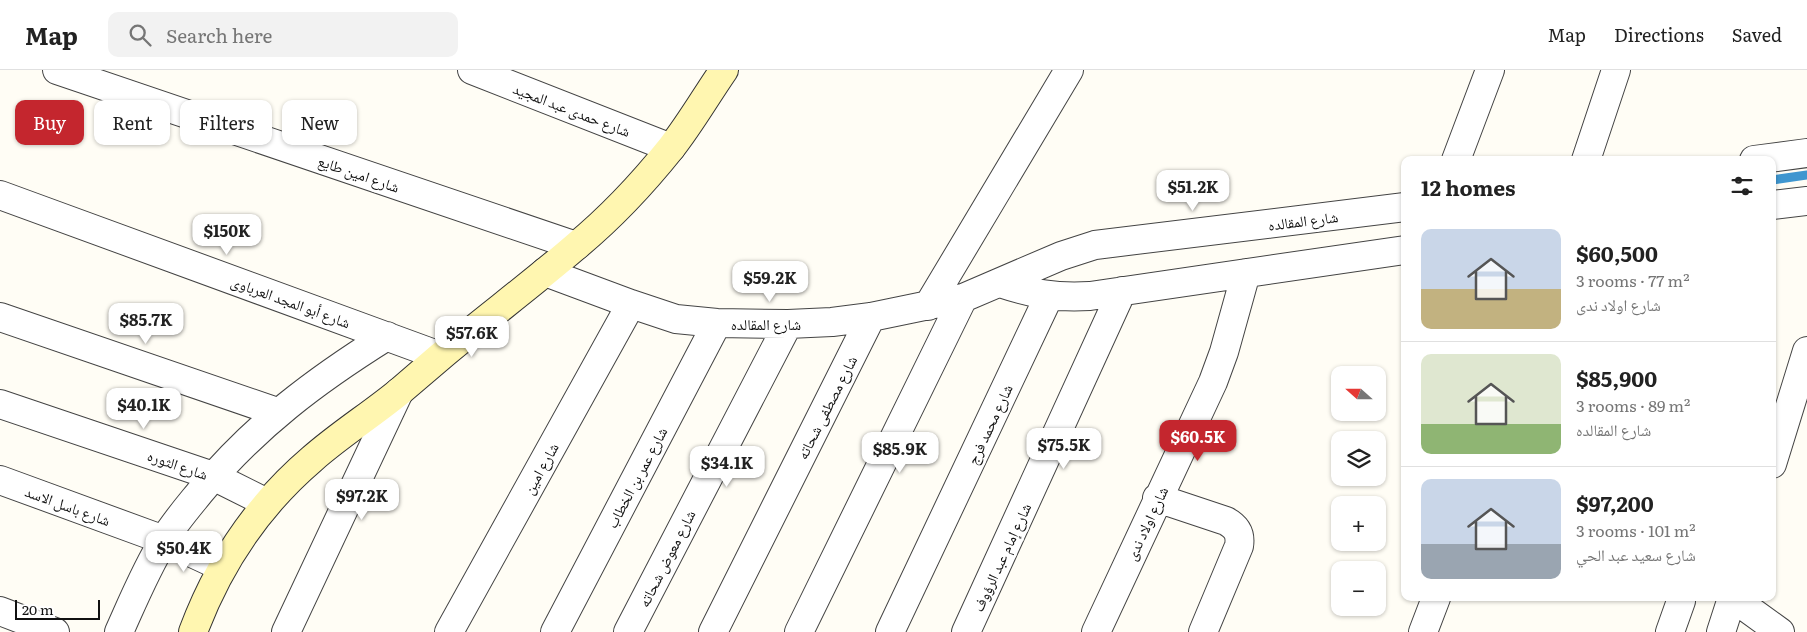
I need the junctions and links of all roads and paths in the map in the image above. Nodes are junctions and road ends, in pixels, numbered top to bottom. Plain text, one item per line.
1 (57, 70) edge
2 (472, 70) edge
3 (724, 70) edge
4 (1069, 70) edge
5 (1490, 70) edge
6 (1616, 70) edge
7 (671, 148) junction
8 (1807, 153) edge
9 (1458, 156) edge
10 (1587, 156) edge
11 (1776, 157) edge
12 (0, 195) edge
13 (1807, 201) edge
14 (1776, 205) edge
15 (1401, 208) edge
16 (576, 246) junction
17 (1401, 251) edge
18 (545, 272) junction
19 (1246, 272) junction
20 (1000, 283) junction
21 (1122, 291) junction
22 (1049, 296) junction
23 (963, 298) junction
24 (631, 304) junction
25 (928, 306) junction
26 (0, 317) edge
27 (872, 317) junction
28 (718, 323) junction
29 (788, 324) junction
30 (386, 336) junction
31 (1807, 351) edge
32 (440, 356) junction
33 (399, 392) junction
34 (0, 404) edge
35 (277, 412) junction
36 (1776, 451) edge
37 (213, 476) junction
38 (0, 480) edge
39 (1157, 498) junction
40 (267, 503) junction
41 (164, 540) junction
42 (222, 567) junction
43 (1435, 601) edge
44 (1681, 601) dead end
45 (1731, 601) edge
46 (1736, 601) edge
47 (0, 611) edge
48 (55, 632) edge
49 (119, 632) edge
50 (193, 632) edge
51 (286, 632) edge
52 (449, 632) edge
53 (555, 632) edge
54 (628, 632) edge
55 (713, 632) edge
56 (799, 632) edge
57 (890, 632) edge
58 (966, 632) edge
59 (1096, 632) edge
60 (1204, 632) edge
61 (1423, 632) edge
62 (1670, 632) edge
63 (1721, 632) edge
64 (1780, 632) edge

1 - 16 street, شارع امين طايع
2 - 7 street, شارع حمدى عبد المجيد
3 - 7 street
4 - 25 street
5 - 9 street
6 - 10 street
7 - 16 street
8 - 11 street
12 - 30 street, شارع أبو المجد العرباوى
13 - 14 street
15 - 20 street, شارع المقالده
16 - 18 street
17 - 19 street
18 - 24 street, شارع المقالده
18 - 32 street
19 - 21 street
19 - 39 street, شارع اولاد ندى
20 - 22 street
20 - 23 street, شارع المقالده
21 - 22 street
21 - 58 street, شارع إمام عبد الرؤوف
22 - 57 street, شارع محمد فرج
23 - 25 street, شارع المقالده
23 - 56 street
24 - 28 street, شارع المقالده
24 - 52 street, شارع امين
25 - 27 street, شارع المقالده
26 - 35 street
27 - 29 street, شارع المقالده
27 - 55 street, شارع مصطفى شحاته
28 - 29 street, شارع المقالده
28 - 53 street, شارع عمر بن الخطاب
29 - 54 street, شارع معوض شحاته
30 - 32 street, شارع أبو المجد العرباوى
30 - 35 street
31 - 36 street
32 - 33 street
33 - 40 street
33 - 51 street
34 - 37 street, شارع الثوره
35 - 37 street
37 - 40 street, شارع الثوره
37 - 41 street
38 - 41 street, شارع باسل الاسد
39 - 59 street, شارع اولاد ندى
39 - 60 street
40 - 42 street
41 - 42 street, شارع باسل الاسد
41 - 49 street
42 - 50 street
43 - 61 street
44 - 62 street
45 - 63 street
46 - 64 street
47 - 48 street

